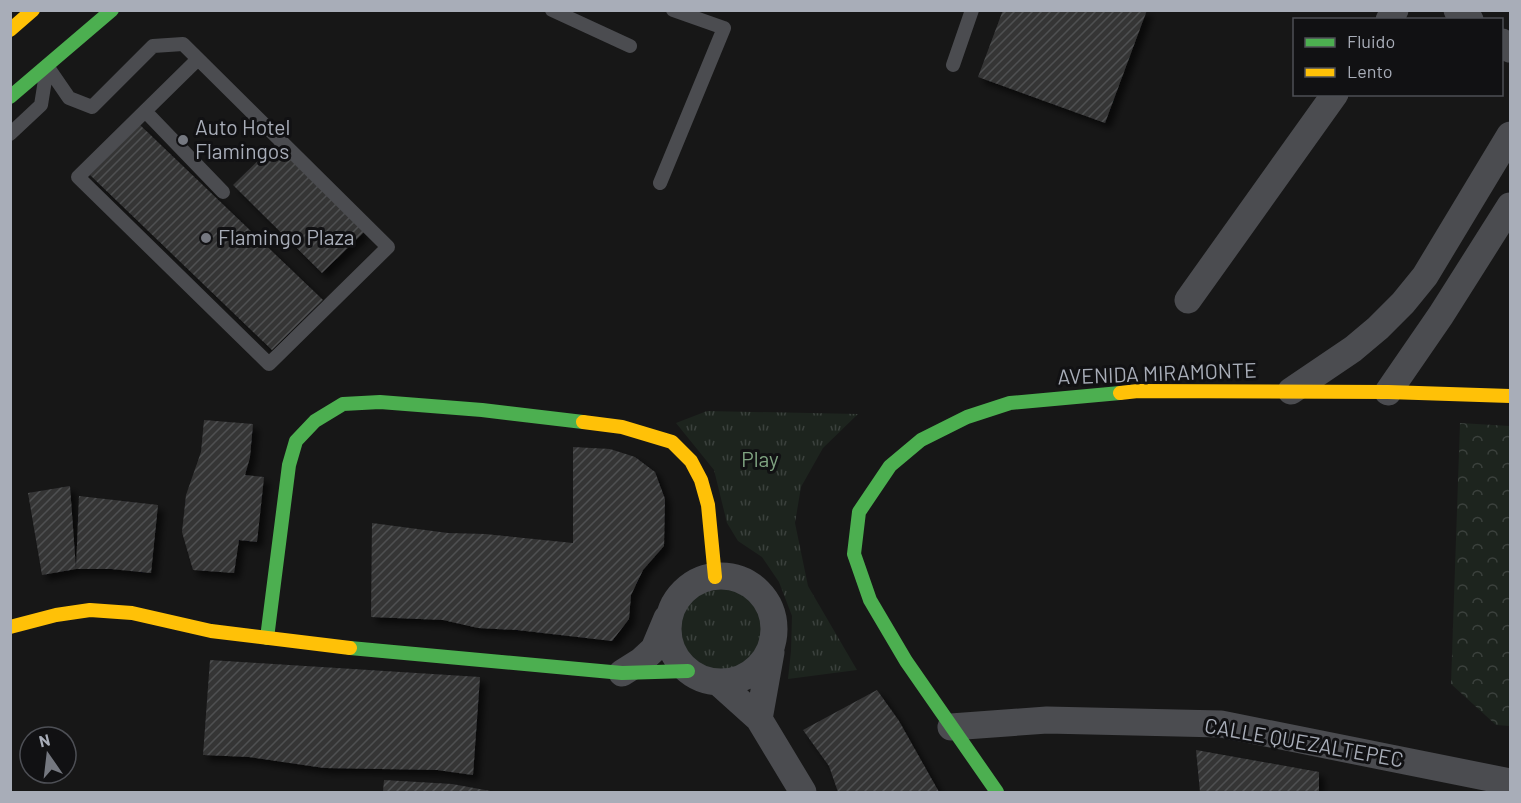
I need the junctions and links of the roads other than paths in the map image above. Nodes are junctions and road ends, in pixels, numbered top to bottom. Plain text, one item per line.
1 (33, 10) edge
2 (112, 10) edge
3 (552, 10) edge
4 (673, 10) edge
5 (972, 10) edge
6 (10, 30) edge
7 (630, 46) dead end
8 (198, 59) junction
9 (953, 65) dead end
10 (47, 66) junction
11 (1334, 96) edge
12 (10, 97) edge
13 (145, 111) junction
14 (10, 134) edge
15 (1510, 135) edge
16 (660, 183) dead end
17 (223, 192) dead end
18 (1510, 206) edge
19 (1188, 300) dead end
20 (1291, 391) junction
21 (1388, 392) junction
22 (1510, 396) edge
23 (715, 576) junction
24 (670, 611) junction
25 (10, 627) edge
26 (267, 638) junction
27 (772, 646) junction
28 (688, 671) junction
29 (622, 673) junction
30 (719, 683) junction
31 (759, 719) junction
32 (951, 728) junction
33 (1510, 782) edge
34 (803, 792) edge
35 (997, 792) edge

1 - 6 main road
2 - 10 main road
3 - 7 lane
4 - 16 lane
5 - 9 lane
8 - 10 lane
8 - 13 lane
8 - 13 lane
10 - 12 main road
10 - 14 lane
11 - 19 street
13 - 17 lane
15 - 20 street
18 - 21 street
20 - 21 main road, AVENIDA MIRAMONTE
20 - 32 main road, AVENIDA MIRAMONTE
21 - 22 main road, AVENIDA MIRAMONTE
23 - 24 street
23 - 26 main road
23 - 27 street
24 - 28 street
24 - 29 street
25 - 26 main road
26 - 29 main road
27 - 30 street
27 - 31 street
28 - 29 main road
28 - 30 street
30 - 31 street
31 - 34 street
32 - 33 street, CALLE QUEZALTEPEC
32 - 35 main road, AVENIDA MIRAMONTE

